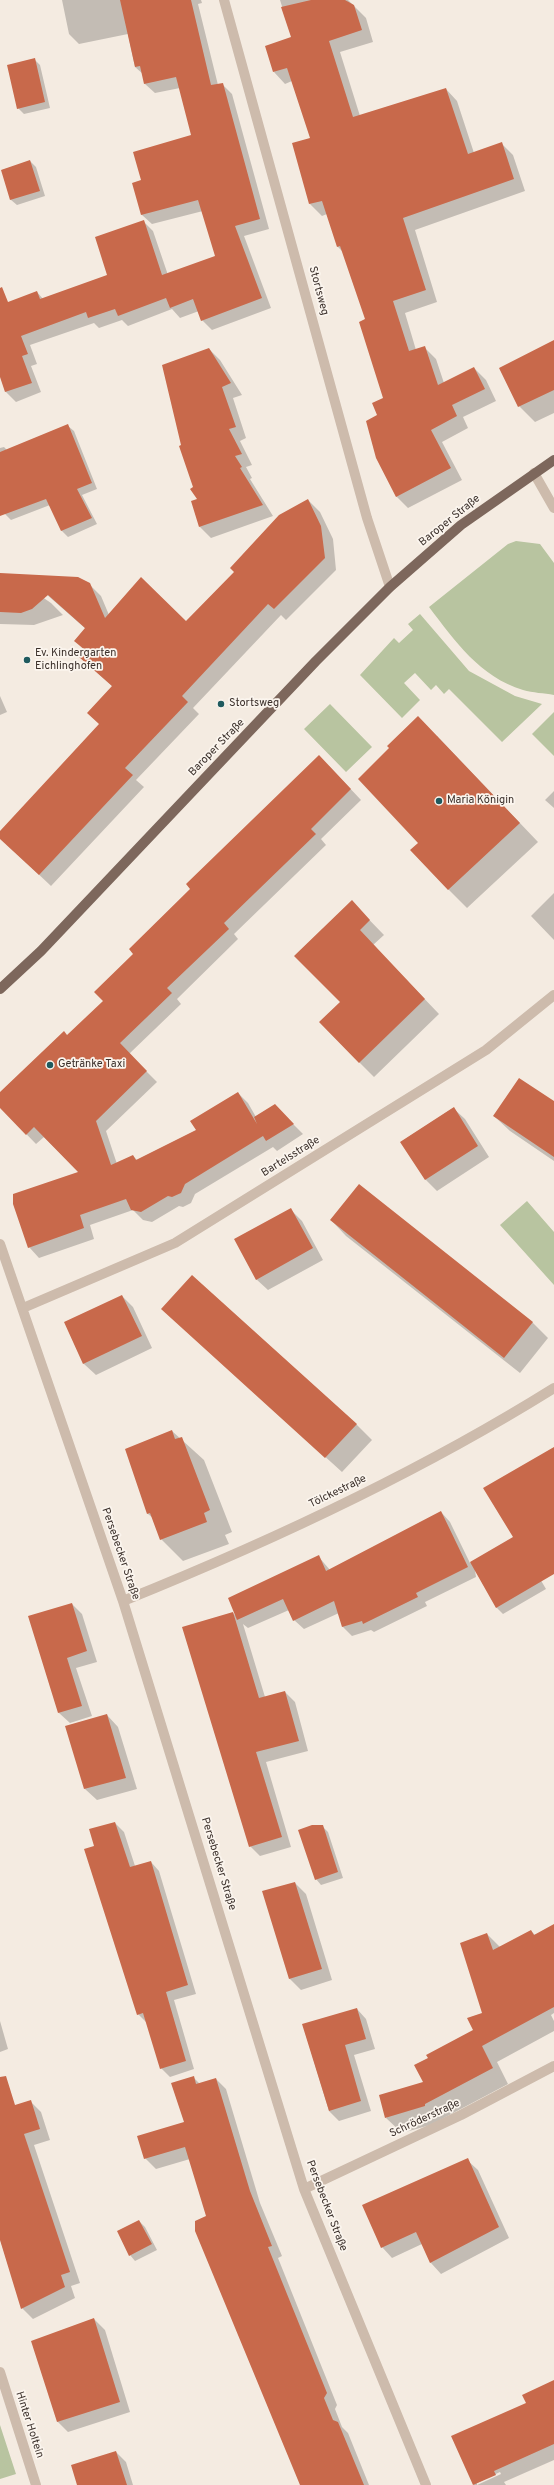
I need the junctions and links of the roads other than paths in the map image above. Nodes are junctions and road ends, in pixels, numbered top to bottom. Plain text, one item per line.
1 (224, 0) edge
2 (554, 460) edge
3 (534, 473) junction
4 (554, 508) edge
5 (390, 587) junction
6 (0, 989) edge
7 (554, 995) edge
8 (0, 1244) edge
9 (23, 1308) junction
10 (554, 1388) edge
11 (123, 1601) junction
12 (554, 2066) edge
13 (304, 2189) junction
14 (0, 2372) edge
15 (36, 2485) edge
16 (426, 2485) edge

1 - 5 street, Stortsweg
2 - 3 main road, Baroper Straße
3 - 4 street
3 - 5 main road, Baroper Straße
5 - 6 main road, Baroper Straße
7 - 9 street, Bartelsstraße
8 - 9 street, Persebecker Straße
9 - 11 street, Persebecker Straße
10 - 11 street, Tölckestraße
11 - 13 street, Persebecker Straße
12 - 13 street, Schröderstraße
13 - 16 street, Persebecker Straße
14 - 15 street, Hinter Holtein

